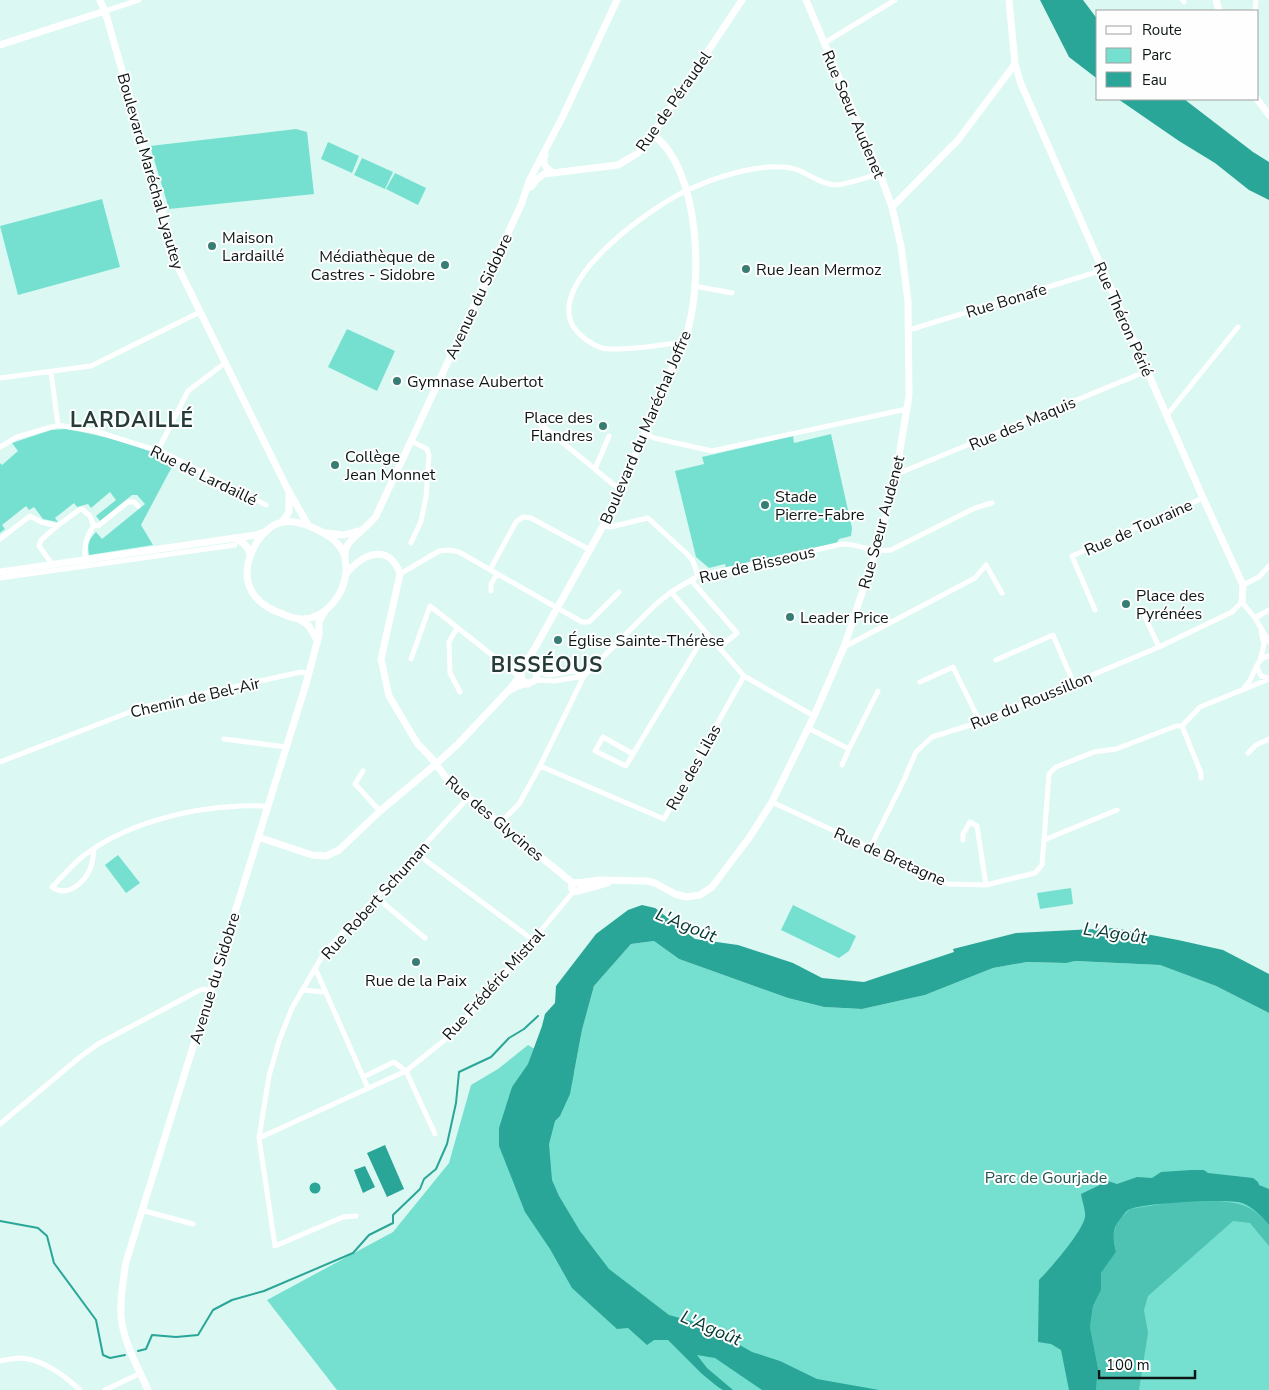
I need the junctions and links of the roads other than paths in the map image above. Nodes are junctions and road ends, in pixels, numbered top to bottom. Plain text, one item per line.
1 (100, 0) edge
2 (104, 0) edge
3 (139, 0) edge
4 (616, 0) edge
5 (742, 0) edge
6 (806, 0) edge
7 (895, 0) edge
8 (1009, 0) edge
9 (105, 11) junction
10 (824, 43) junction
11 (0, 45) edge
12 (1014, 64) junction
13 (1258, 100) edge
14 (1269, 115) edge
15 (652, 134) junction
16 (547, 148) junction
17 (552, 172) junction
18 (880, 174) junction
19 (687, 190) junction
20 (888, 196) junction
21 (902, 196) junction
22 (521, 205) junction
23 (892, 207) junction
24 (1103, 270) junction
25 (694, 286) junction
26 (732, 294) dead end
27 (200, 312) junction
28 (1238, 327) dead end
29 (909, 330) junction
30 (682, 345) junction
31 (225, 363) junction
32 (1147, 371) junction
33 (51, 372) junction
34 (0, 378) edge
35 (907, 409) junction
36 (1167, 415) junction
37 (540, 423) dead end
38 (58, 425) junction
39 (644, 434) junction
40 (609, 436) dead end
41 (411, 441) junction
42 (0, 447) edge
43 (158, 450) junction
44 (595, 469) junction
45 (897, 474) junction
46 (287, 488) junction
47 (621, 488) junction
48 (1203, 498) junction
49 (992, 504) dead end
50 (266, 505) dead end
51 (138, 506) dead end
52 (281, 522) junction
53 (369, 524) junction
54 (94, 525) junction
55 (57, 526) junction
56 (308, 526) junction
57 (603, 526) junction
58 (265, 532) junction
59 (323, 533) junction
60 (0, 539) edge
61 (234, 541) junction
62 (411, 543) dead end
63 (590, 550) junction
64 (876, 551) junction
65 (250, 556) junction
66 (345, 558) junction
67 (360, 561) junction
68 (86, 562) junction
69 (52, 564) junction
70 (1269, 566) edge
71 (490, 570) junction
72 (0, 572) edge
73 (346, 574) junction
74 (400, 574) junction
75 (497, 574) junction
76 (698, 576) junction
77 (0, 578) edge
78 (691, 580) junction
79 (1243, 585) junction
80 (491, 591) dead end
81 (619, 592) dead end
82 (671, 592) junction
83 (1002, 593) dead end
84 (1242, 602) junction
85 (558, 608) junction
86 (1095, 610) dead end
87 (1269, 610) edge
88 (324, 613) junction
89 (1144, 615) dead end
90 (1256, 618) junction
91 (299, 619) junction
92 (457, 628) junction
93 (1261, 630) junction
94 (706, 633) junction
95 (317, 640) junction
96 (1269, 642) edge
97 (844, 647) junction
98 (1159, 647) junction
99 (719, 648) junction
100 (532, 653) junction
101 (1269, 656) edge
102 (411, 659) dead end
103 (996, 660) dead end
104 (1260, 660) junction
105 (1257, 666) junction
106 (535, 670) junction
107 (308, 674) junction
108 (521, 674) junction
109 (584, 676) junction
110 (744, 676) junction
111 (1269, 678) edge
112 (920, 682) dead end
113 (530, 683) junction
114 (1074, 684) junction
115 (508, 691) junction
116 (878, 691) dead end
117 (1239, 691) junction
118 (460, 692) dead end
119 (814, 716) junction
120 (980, 722) junction
121 (1182, 726) junction
122 (808, 728) junction
123 (224, 739) dead end
124 (1269, 739) edge
125 (286, 747) junction
126 (849, 749) junction
127 (1248, 753) dead end
128 (633, 754) junction
129 (0, 762) edge
130 (436, 764) junction
131 (842, 765) dead end
132 (540, 766) junction
133 (363, 772) dead end
134 (1201, 778) dead end
135 (468, 798) junction
136 (772, 802) junction
137 (267, 807) junction
138 (1117, 810) dead end
139 (380, 811) junction
140 (500, 823) junction
141 (258, 837) junction
142 (963, 840) dead end
143 (1044, 840) junction
144 (870, 848) junction
145 (94, 849) junction
146 (417, 854) junction
147 (986, 885) junction
148 (576, 887) junction
149 (376, 897) junction
150 (425, 938) dead end
151 (533, 940) junction
152 (315, 968) junction
153 (302, 990) junction
154 (210, 991) junction
155 (324, 992) junction
156 (406, 1071) junction
157 (363, 1077) junction
158 (368, 1088) junction
159 (0, 1124) edge
160 (435, 1134) dead end
161 (260, 1138) junction
162 (141, 1210) junction
163 (356, 1216) dead end
164 (193, 1224) dead end
165 (0, 1361) edge
166 (141, 1373) junction
167 (80, 1390) edge
168 (105, 1390) edge
169 (148, 1390) edge

1 - 9 street
2 - 9 street
3 - 9 street
4 - 16 street, Avenue du Sidobre
5 - 15 street, Rue de Péraudel
6 - 10 street, Rue Sœur Audenet
7 - 10 street
8 - 12 street, Rue Théron Périé
9 - 11 street
9 - 27 street, Boulevard Maréchal Lyautey
10 - 18 street, Rue Sœur Audenet
12 - 21 street
12 - 24 street, Rue Théron Périé
13 - 14 street
15 - 17 street, Rue de Péraudel
15 - 19 street, Boulevard du Maréchal Joffre
16 - 17 street
16 - 22 street, Avenue du Sidobre
17 - 22 street, Rue de Péraudel
18 - 19 street
18 - 20 street, Rue Sœur Audenet
19 - 25 street, Boulevard du Maréchal Joffre
19 - 30 street
20 - 21 street
20 - 23 street, Rue Sœur Audenet
21 - 23 street
22 - 41 street, Avenue du Sidobre
23 - 29 street, Rue Sœur Audenet
24 - 29 street, Rue Bonafe
24 - 32 street, Rue Théron Périé
25 - 26 street
25 - 30 street, Boulevard du Maréchal Joffre
27 - 31 street, Boulevard Maréchal Lyautey
27 - 33 street
28 - 36 street
29 - 35 street, Rue Sœur Audenet
30 - 39 street, Boulevard du Maréchal Joffre
31 - 43 street
31 - 46 street, Boulevard Maréchal Lyautey
32 - 36 street, Rue Théron Périé
32 - 45 street, Rue des Maquis
33 - 34 street
33 - 38 street
35 - 39 street
35 - 45 street, Rue Sœur Audenet
36 - 48 street, Rue Théron Périé
37 - 44 street
38 - 42 street, Rue de Lardaillé
38 - 43 street, Rue de Lardaillé
39 - 47 street, Boulevard du Maréchal Joffre
40 - 44 street
41 - 53 street, Avenue du Sidobre
41 - 62 street
43 - 50 street, Rue de Lardaillé
44 - 47 street
45 - 64 street, Rue Sœur Audenet
46 - 52 street
46 - 56 street, Boulevard Maréchal Lyautey
47 - 57 street, Boulevard du Maréchal Joffre
48 - 79 street, Rue Théron Périé
48 - 86 street, Rue de Touraine
49 - 64 street
51 - 54 street
52 - 56 street
52 - 58 street
53 - 59 street
53 - 66 street, Avenue du Sidobre
54 - 55 street
54 - 68 street
55 - 60 street
55 - 69 street
56 - 59 street
57 - 63 street, Boulevard du Maréchal Joffre
57 - 76 street
58 - 61 street
58 - 65 street
59 - 66 street
61 - 65 street
61 - 68 street
63 - 71 street
63 - 85 street, Boulevard du Maréchal Joffre
64 - 76 street, Rue de Bisseous
64 - 97 street, Rue Sœur Audenet
65 - 91 street
66 - 67 street
66 - 73 street
67 - 73 street
67 - 74 street
68 - 69 street
68 - 77 street
69 - 72 street
70 - 79 street
71 - 74 street
71 - 75 street
73 - 88 street
74 - 130 street, Rue des Glycines
75 - 80 street
75 - 85 street
76 - 78 street, Rue de Bisseous
78 - 82 street, Rue de Bisseous
78 - 99 street
79 - 84 street, Rue Théron Périé
81 - 85 street
82 - 94 street
82 - 109 street, Rue de Bisseous
83 - 97 street
84 - 90 street
84 - 98 street, Rue du Roussillon
85 - 100 street, Boulevard du Maréchal Joffre
87 - 90 street
88 - 91 street
88 - 95 street, Avenue du Sidobre
89 - 98 street
90 - 93 street
91 - 95 street
92 - 102 street
92 - 108 street
92 - 118 street
93 - 96 street
93 - 104 street
94 - 99 street
94 - 128 street
95 - 107 street, Avenue du Sidobre
97 - 119 street, Rue Sœur Audenet
98 - 114 street, Rue du Roussillon
99 - 110 street
100 - 106 street
100 - 108 street, Boulevard du Maréchal Joffre
101 - 104 street
103 - 114 street
104 - 105 street
105 - 111 street
105 - 117 street
106 - 108 street
106 - 109 street
106 - 113 street
107 - 125 street, Avenue du Sidobre
107 - 129 street, Chemin de Bel-Air
108 - 113 street
108 - 115 street, Boulevard du Maréchal Joffre
109 - 113 street
109 - 132 street, Rue de Bisseous
110 - 119 street
110 - 132 street, Rue des Lilas
111 - 117 street
112 - 120 street
113 - 115 street, Boulevard du Maréchal Joffre
114 - 120 street, Rue du Roussillon
115 - 130 street, Boulevard du Maréchal Joffre
116 - 126 street
117 - 121 street
119 - 122 street, Rue Sœur Audenet
120 - 144 street, Rue du Roussillon
121 - 134 street
121 - 143 street, Rue de Bretagne
122 - 126 street
122 - 136 street, Rue Sœur Audenet
123 - 125 street
124 - 127 street
125 - 137 street, Avenue du Sidobre
126 - 131 street
128 - 128 street
130 - 135 street, Rue des Glycines
130 - 139 street, Boulevard du Maréchal Joffre
132 - 140 street, Rue de Bisseous
133 - 139 street
135 - 140 street, Rue des Glycines
135 - 146 street, Rue Robert Schuman
136 - 144 street, Rue de Bretagne
136 - 148 street, Rue Sœur Audenet
137 - 141 street, Avenue du Sidobre
137 - 145 street
138 - 143 street
139 - 141 street, Boulevard du Maréchal Joffre
140 - 148 street, Rue des Glycines
141 - 154 street, Avenue du Sidobre
142 - 147 street
143 - 147 street, Rue de Bretagne
144 - 147 street, Rue de Bretagne
145 - 145 street
146 - 149 street, Rue Robert Schuman
146 - 151 street
148 - 151 street, Rue Frédéric Mistral
149 - 150 street
149 - 152 street, Rue Robert Schuman
151 - 156 street, Rue Frédéric Mistral
152 - 153 street, Rue Robert Schuman
152 - 155 street
153 - 155 street
153 - 161 street, Rue Robert Schuman
154 - 159 street
154 - 162 street, Avenue du Sidobre
155 - 157 street
156 - 157 street
156 - 158 street, Rue Frédéric Mistral
156 - 160 street
157 - 158 street
158 - 161 street, Rue Frédéric Mistral
161 - 163 street, Rue Robert Schuman
162 - 164 street
162 - 166 street, Avenue du Sidobre
165 - 167 street
166 - 168 street
166 - 169 street, Avenue du Sidobre

